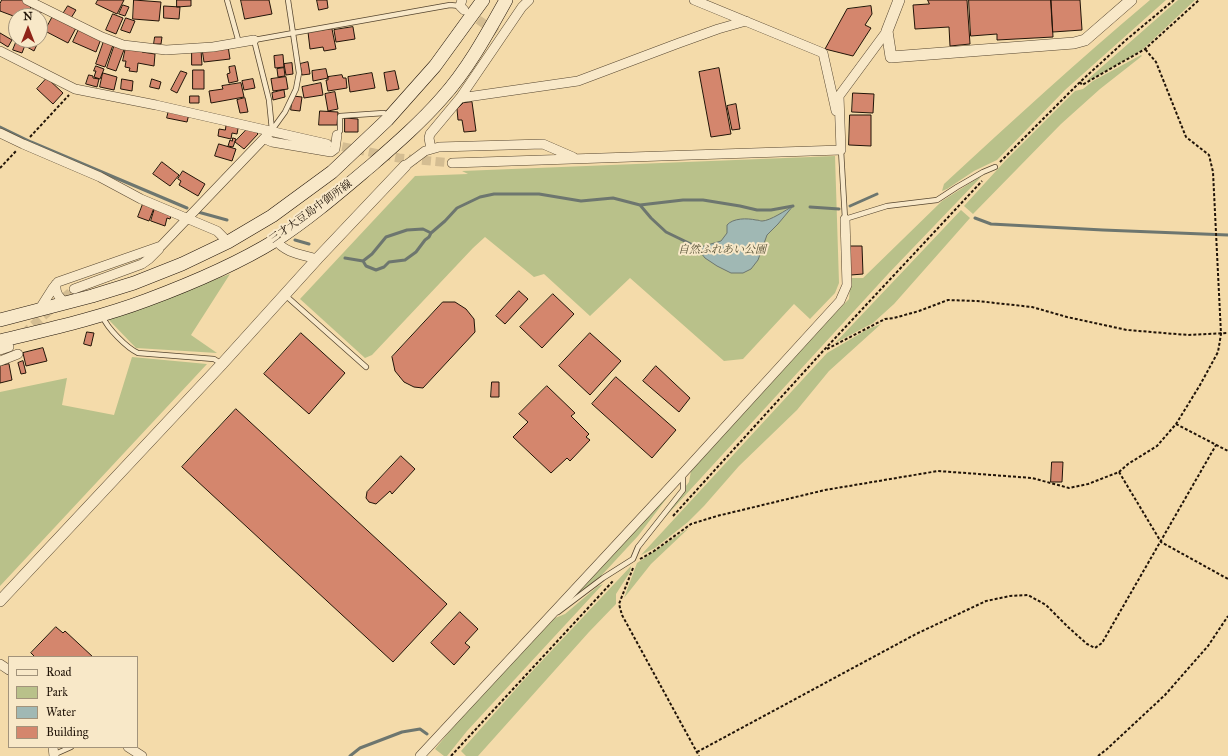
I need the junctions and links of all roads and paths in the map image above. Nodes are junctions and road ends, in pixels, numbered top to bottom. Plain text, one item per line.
1 (27, 0) edge
2 (227, 0) edge
3 (288, 0) edge
4 (476, 0) edge
5 (483, 0) edge
6 (506, 0) edge
7 (515, 0) edge
8 (529, 0) edge
9 (694, 0) edge
10 (900, 0) edge
11 (1131, 0) edge
12 (1174, 0) edge
13 (1199, 0) edge
14 (462, 5) edge
15 (746, 21) junction
16 (886, 31) junction
17 (294, 32) junction
18 (460, 33) junction
19 (254, 40) junction
20 (239, 43) junction
21 (1145, 49) junction
22 (478, 50) junction
23 (0, 51) edge
24 (1080, 82) junction
25 (75, 89) junction
26 (460, 98) junction
27 (384, 113) dead end
28 (272, 130) junction
29 (840, 131) junction
30 (0, 133) edge
31 (337, 135) joint
32 (30, 137) dead end
33 (265, 139) junction
34 (23, 144) junction
35 (327, 144) tunnel mouth
36 (431, 149) junction
37 (841, 150) junction
38 (576, 158) junction
39 (452, 163) tunnel mouth
40 (405, 166) joint
41 (995, 167) junction
42 (0, 168) edge
43 (188, 218) junction
44 (845, 219) junction
45 (276, 240) junction
46 (228, 242) junction
47 (161, 246) junction
48 (317, 259) junction
49 (56, 284) junction
50 (74, 289) tunnel mouth
51 (285, 295) junction
52 (66, 303) junction
53 (39, 310) junction
54 (102, 315) junction
55 (0, 320) edge
56 (1228, 333) edge
57 (1221, 334) junction
58 (4, 344) edge
59 (0, 350) edge
60 (824, 350) junction
61 (18, 354) dead end
62 (0, 361) edge
63 (222, 364) junction
64 (366, 367) dead end
65 (1176, 424) junction
66 (1216, 445) junction
67 (1228, 451) edge
68 (1119, 472) junction
69 (683, 473) junction
70 (670, 518) dead end
71 (1161, 542) junction
72 (633, 559) junction
73 (617, 576) dead end
74 (1228, 578) edge
75 (0, 601) edge
76 (1228, 616) edge
77 (548, 618) junction
78 (68, 748) edge
79 (130, 748) edge
80 (696, 752) junction
81 (53, 753) edge
82 (142, 756) edge
83 (420, 756) edge
84 (451, 756) edge
85 (699, 756) edge
86 (1098, 756) edge

1 - 20 street
2 - 20 lane
3 - 17 lane
4 - 18 main road
5 - 18 main road, 三才大豆島中御所線
6 - 22 main road, 三才大豆島中御所線
7 - 22 main road
8 - 26 street
9 - 15 street
10 - 16 street
11 - 16 street
12 - 24 path
13 - 21 path
14 - 17 lane
15 - 26 street
15 - 29 street
16 - 29 street
17 - 19 lane
17 - 28 lane
18 - 46 main road, 三才大豆島中御所線
19 - 20 street
19 - 28 lane
21 - 24 path
21 - 57 path
22 - 45 main road, 三才大豆島中御所線
23 - 25 street
24 - 41 path
25 - 28 street
25 - 32 path
26 - 36 street
27 - 31 lane
28 - 33 street
28 - 35 street
29 - 37 street
30 - 34 street
31 - 33 street
33 - 43 street
34 - 42 path
34 - 43 street
36 - 38 street
36 - 40 street
37 - 38 street
37 - 44 lane
38 - 39 street
40 - 48 street
41 - 44 lane
41 - 60 path
43 - 46 street
43 - 47 street
44 - 69 street
45 - 48 street
45 - 54 main road, 三才大豆島中御所線
46 - 52 main road, 三才大豆島中御所線
47 - 49 street
47 - 50 street
48 - 51 street
49 - 52 street
49 - 53 street
51 - 63 street
51 - 64 lane
52 - 53 main road, 三才大豆島中御所線
53 - 55 main road, 三才大豆島中御所線
54 - 58 main road, 三才大豆島中御所線
54 - 63 lane
56 - 57 path
57 - 60 path
57 - 65 path
58 - 59 street
60 - 70 path
61 - 62 street
63 - 75 street
65 - 66 path
65 - 68 path
66 - 67 path
66 - 71 path
68 - 71 path
68 - 72 path
69 - 72 lane
69 - 77 street
71 - 74 path
71 - 80 path
72 - 77 lane
72 - 80 path
73 - 84 path
76 - 86 path
77 - 83 street
78 - 81 lane
79 - 82 street
80 - 85 path

